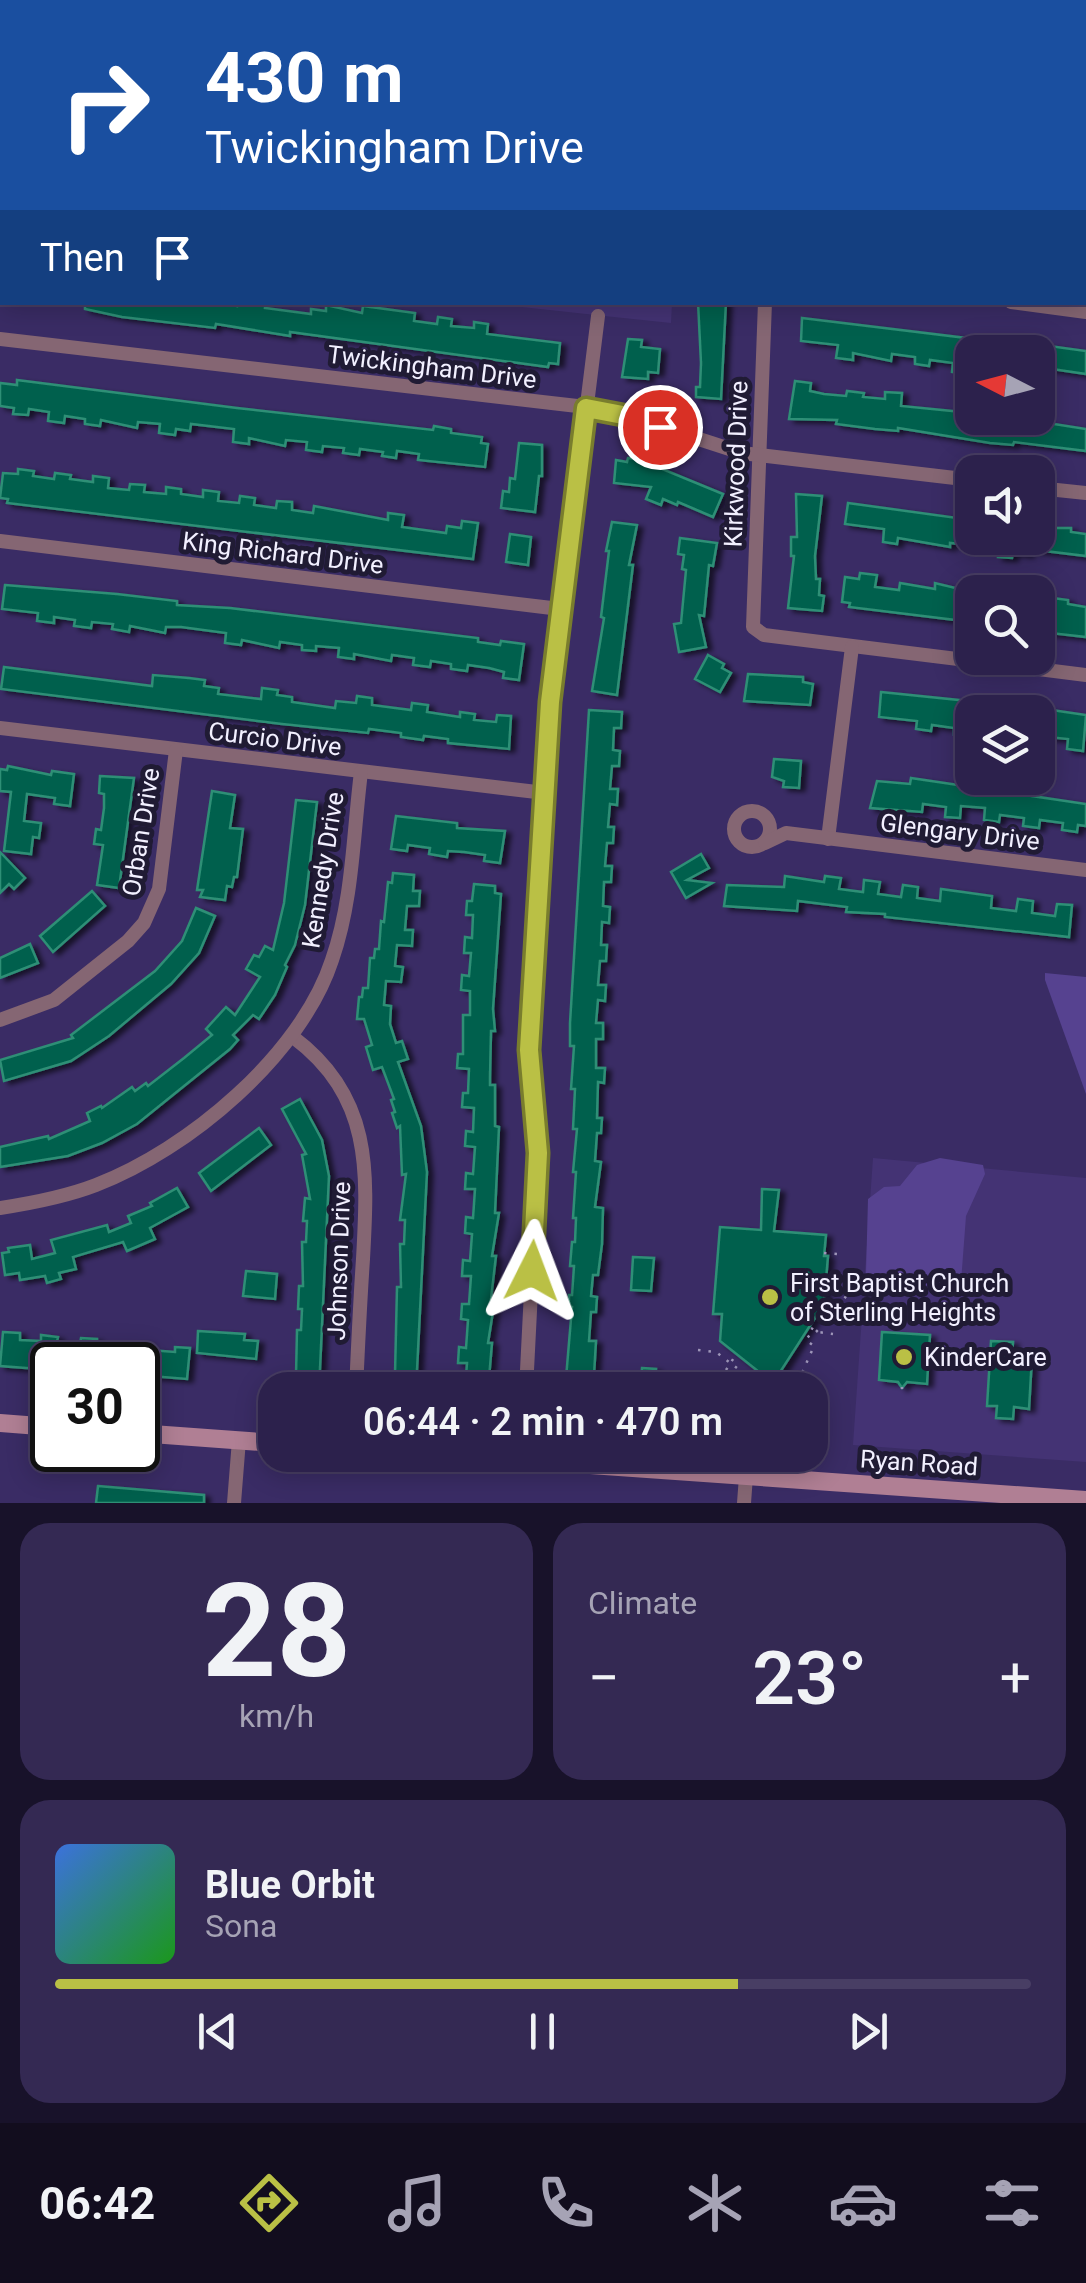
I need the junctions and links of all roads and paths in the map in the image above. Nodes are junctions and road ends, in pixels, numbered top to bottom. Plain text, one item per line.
1 (765, 305) edge
2 (1034, 305) edge
3 (599, 309) edge
4 (1086, 312) edge
5 (0, 339) edge
6 (586, 408) junction
7 (758, 454) junction
8 (955, 478) edge
9 (1055, 490) edge
10 (1086, 494) edge
11 (0, 540) edge
12 (560, 609) junction
13 (852, 647) junction
14 (1086, 675) edge
15 (0, 728) edge
16 (176, 750) junction
17 (361, 772) junction
18 (545, 792) junction
19 (768, 820) junction
20 (786, 834) junction
21 (828, 838) junction
22 (765, 842) junction
23 (1086, 870) edge
24 (0, 1020) edge
25 (293, 1037) junction
26 (0, 1208) edge
27 (824, 1253) dead end
28 (838, 1254) dead end
29 (826, 1290) dead end
30 (848, 1299) dead end
31 (846, 1326) dead end
32 (813, 1330) junction
33 (833, 1334) dead end
34 (698, 1350) dead end
35 (737, 1353) dead end
36 (730, 1363) junction
37 (726, 1370) dead end
38 (357, 1372) edge
39 (527, 1372) edge
40 (741, 1372) edge
41 (802, 1372) edge
42 (0, 1423) edge
43 (30, 1425) edge
44 (160, 1435) edge
45 (238, 1440) junction
46 (258, 1442) edge
47 (696, 1472) edge
48 (746, 1476) junction
49 (919, 1496) edge
50 (947, 1497) edge
51 (1086, 1500) edge
52 (234, 1503) edge
53 (744, 1503) edge

1 - 7 street, Kirkwood Drive
2 - 4 street
3 - 6 street
5 - 6 street, Twickingham Drive
6 - 7 street, Twickingham Drive
6 - 12 street
7 - 8 street, Twickingham Drive
7 - 13 street, Kirkwood Drive
9 - 10 street
11 - 12 street, King Richard Drive
12 - 18 street
13 - 14 street
13 - 21 street
15 - 16 street, Curcio Drive
16 - 17 street, Curcio Drive
16 - 24 street, Orban Drive
17 - 18 street, Curcio Drive
17 - 25 street, Kennedy Drive
18 - 39 street
19 - 20 street
19 - 22 street
19 - 22 street
20 - 21 street, Glengary Drive
20 - 22 street, Glengary Drive
21 - 23 street, Glengary Drive
25 - 26 street, Kennedy Drive
25 - 38 street, Johnson Drive
27 - 28 path
29 - 30 path
31 - 32 path
32 - 33 path
32 - 41 path
34 - 36 path
35 - 36 path
36 - 37 path
36 - 40 path
42 - 43 main road
44 - 45 main road
45 - 46 main road
45 - 52 street
47 - 48 main road, Ryan Road
48 - 49 main road, Ryan Road
48 - 53 street
49 - 50 main road, Ryan Road
50 - 51 main road, Ryan Road

